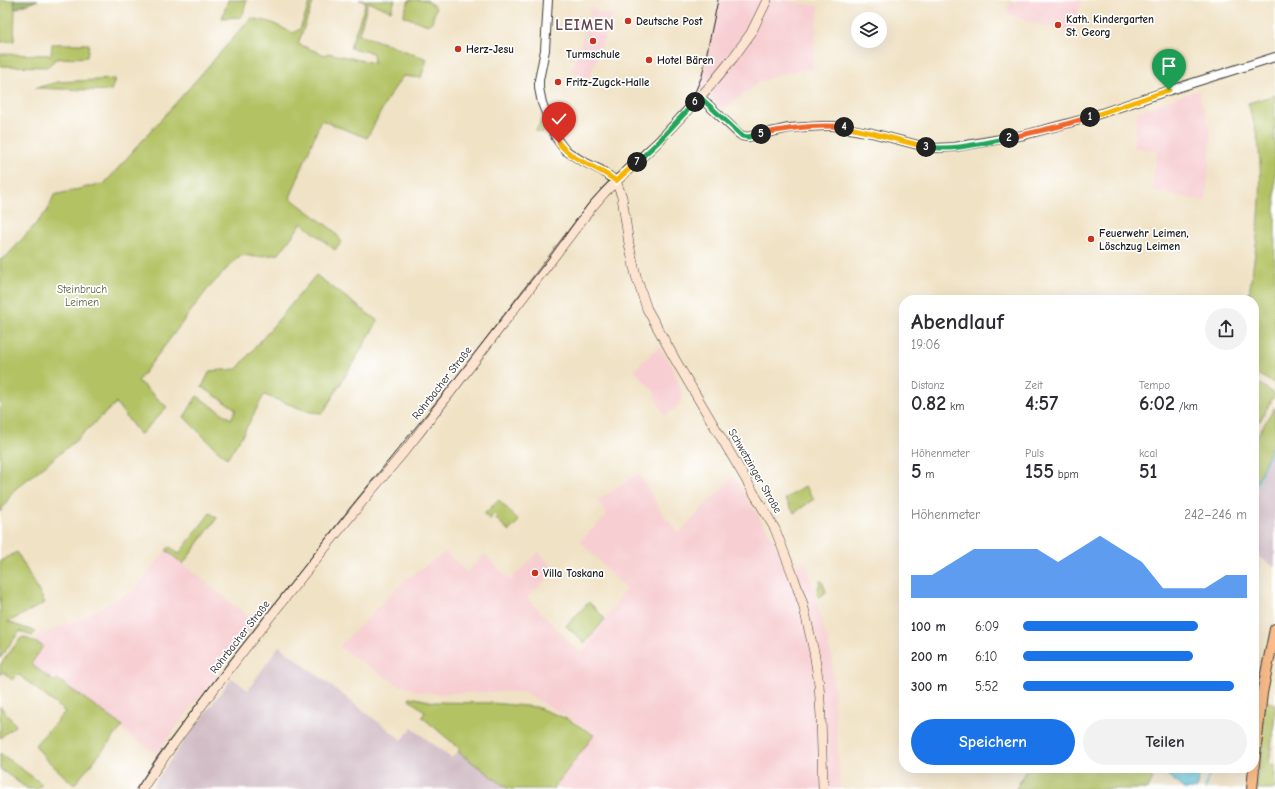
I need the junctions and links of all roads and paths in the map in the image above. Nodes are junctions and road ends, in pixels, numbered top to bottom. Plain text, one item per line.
1 (548, 0) edge
2 (767, 0) edge
3 (1275, 57) edge
4 (700, 97) junction
5 (616, 181) junction
6 (1275, 629) edge
7 (1259, 720) edge
8 (1254, 773) edge
9 (142, 789) edge
10 (823, 789) edge
11 (1252, 789) edge

1 - 5 street
2 - 4 main road, Rohrbacher Straße
3 - 4 street
4 - 5 main road, Rohrbacher Straße
5 - 9 main road, Rohrbacher Straße
5 - 10 main road, Schwetzinger Straße
6 - 7 main road
8 - 11 main road

